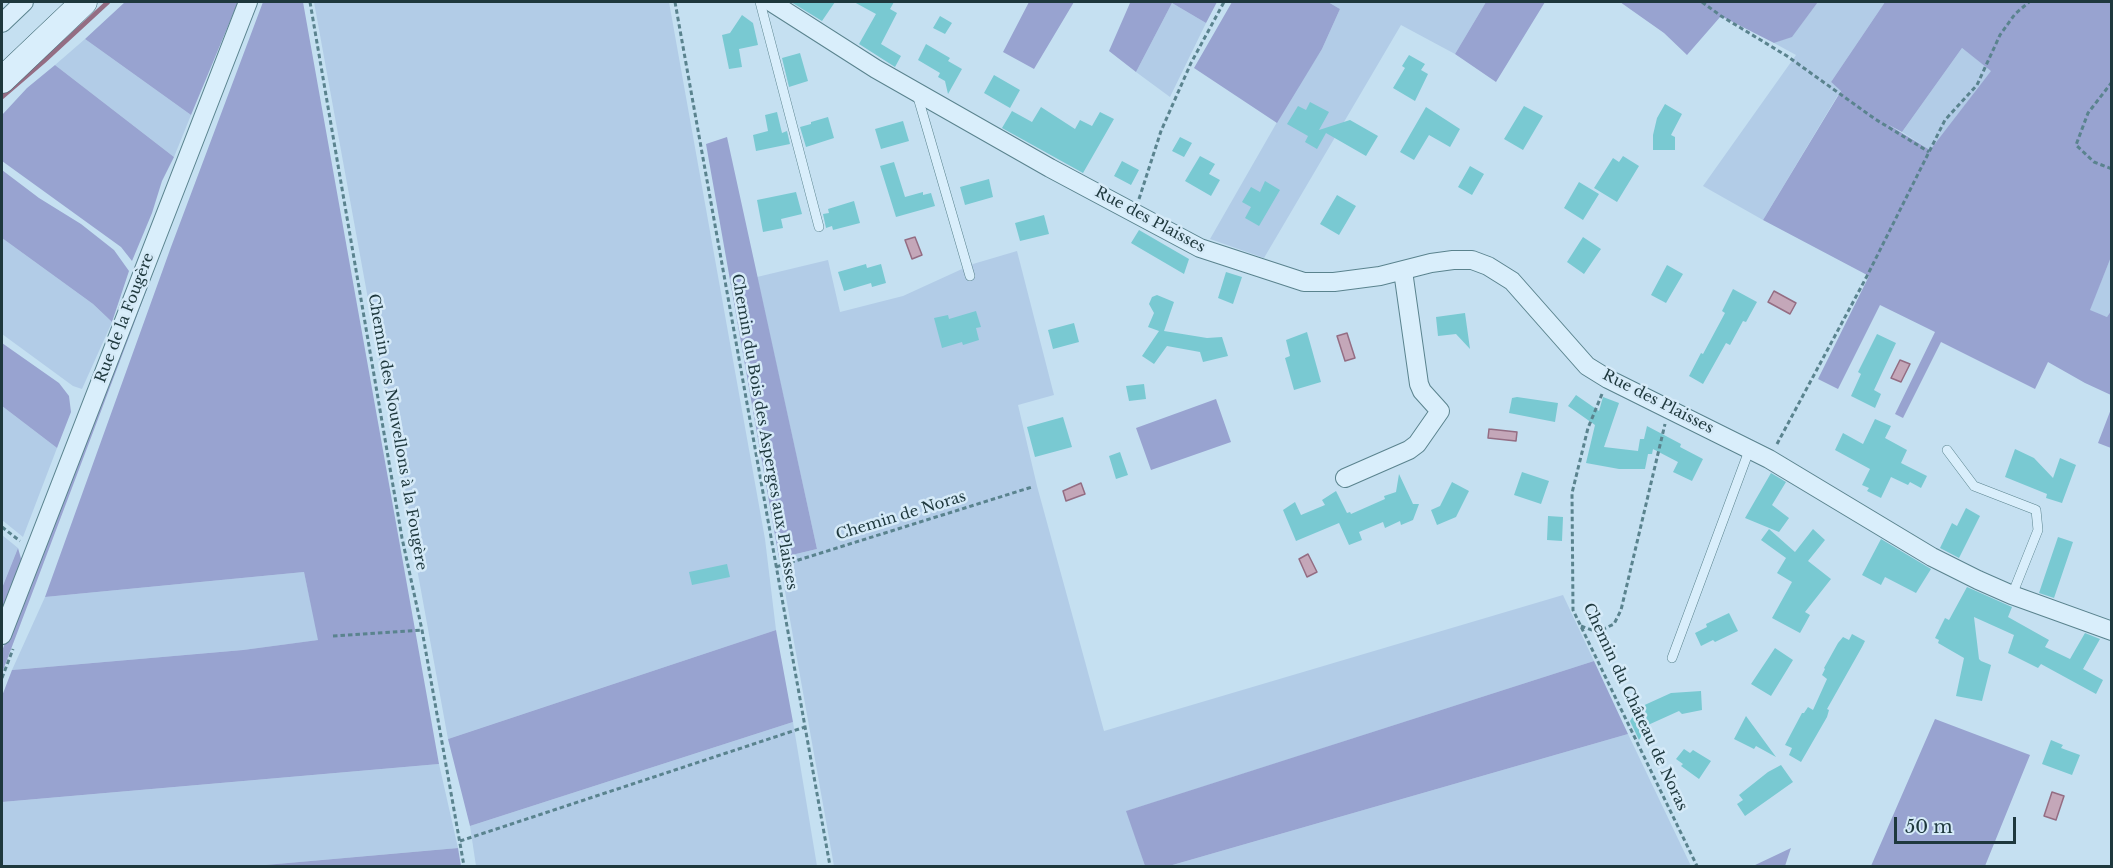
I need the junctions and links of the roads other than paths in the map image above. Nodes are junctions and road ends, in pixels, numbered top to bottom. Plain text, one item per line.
1 (24, 2) edge
2 (84, 2) edge
3 (248, 2) edge
4 (760, 2) edge
5 (771, 2) edge
6 (2, 23) edge
7 (2, 80) edge
8 (916, 92) junction
9 (819, 227) dead end
10 (1403, 271) junction
11 (970, 276) dead end
12 (1750, 448) junction
13 (1947, 450) dead end
14 (1346, 478) dead end
15 (2012, 595) junction
16 (2112, 631) edge
17 (2, 635) edge
18 (1672, 658) dead end

1 - 6 street
2 - 7 main road
3 - 17 street, Rue de la Fougère
4 - 9 lane
5 - 8 street, Rue des Plaisses
8 - 10 street, Rue des Plaisses
8 - 11 lane
10 - 12 street, Rue des Plaisses
10 - 14 street
12 - 15 street, Rue des Plaisses
12 - 18 lane
13 - 15 lane
15 - 16 street, Rue des Plaisses

